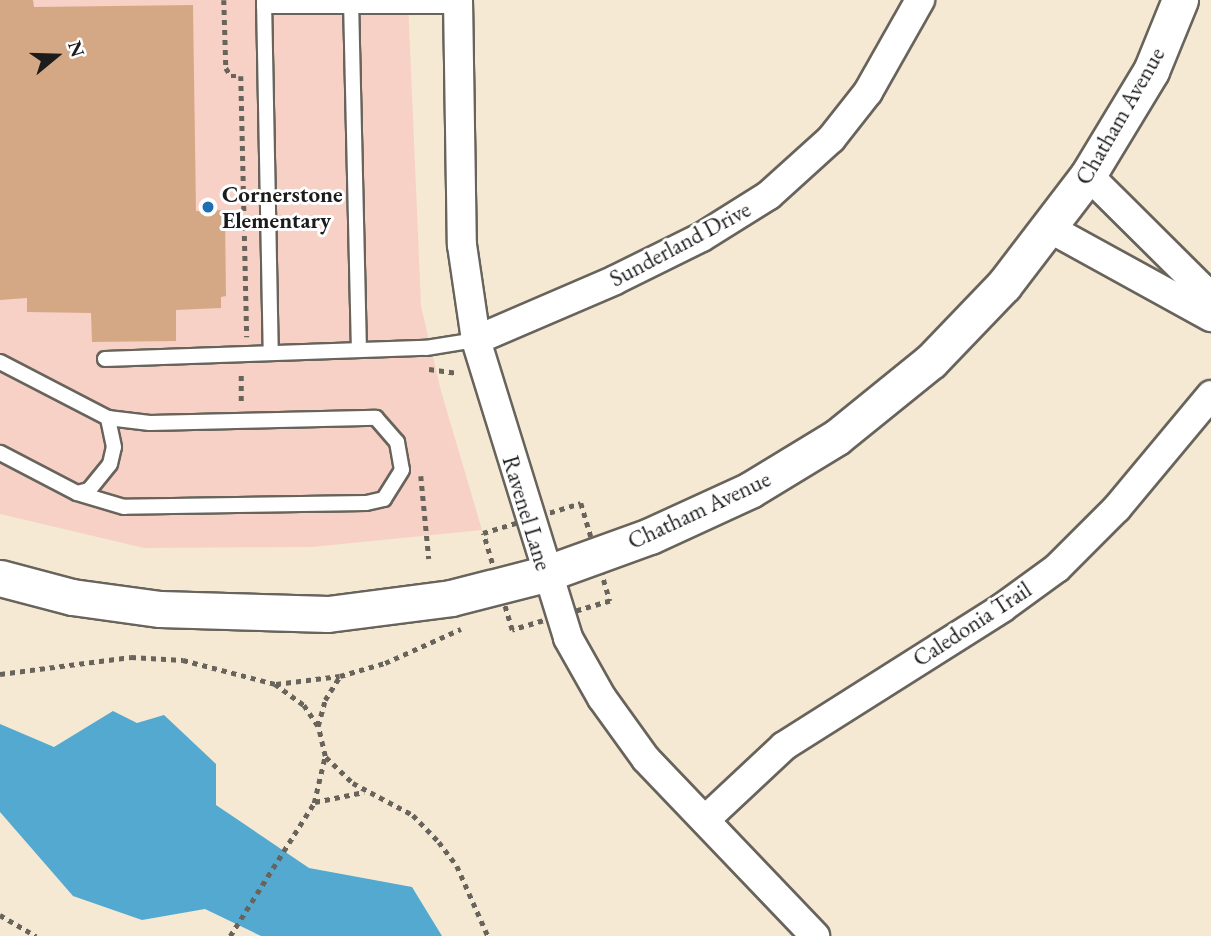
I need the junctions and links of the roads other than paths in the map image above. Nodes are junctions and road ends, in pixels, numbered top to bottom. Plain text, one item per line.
1 (920, 0) edge
2 (1180, 0) edge
3 (264, 3) edge
4 (351, 3) edge
5 (458, 3) edge
6 (1088, 175) junction
7 (1049, 229) junction
8 (1211, 297) edge
9 (1211, 317) edge
10 (476, 340) junction
11 (359, 350) junction
12 (271, 353) junction
13 (106, 359) dead end
14 (0, 362) edge
15 (1211, 395) edge
16 (107, 418) junction
17 (0, 453) edge
18 (77, 493) junction
19 (545, 574) junction
20 (0, 578) edge
21 (705, 820) junction
22 (815, 936) edge

1 - 10 street, Sunderland Drive
2 - 6 street, Chatham Avenue
3 - 4 lane
3 - 12 lane
4 - 5 lane
4 - 11 lane
5 - 10 street, Ravenel Lane
6 - 7 street, Chatham Avenue
6 - 8 street
7 - 9 street
7 - 19 street, Chatham Avenue
10 - 11 lane
10 - 19 street, Ravenel Lane
11 - 12 lane
12 - 13 lane
14 - 16 lane
15 - 21 street, Caledonia Trail
16 - 18 lane
16 - 18 lane
17 - 18 lane
19 - 20 street, Chatham Avenue
19 - 21 street, Ravenel Lane
21 - 22 street, Ravenel Lane

